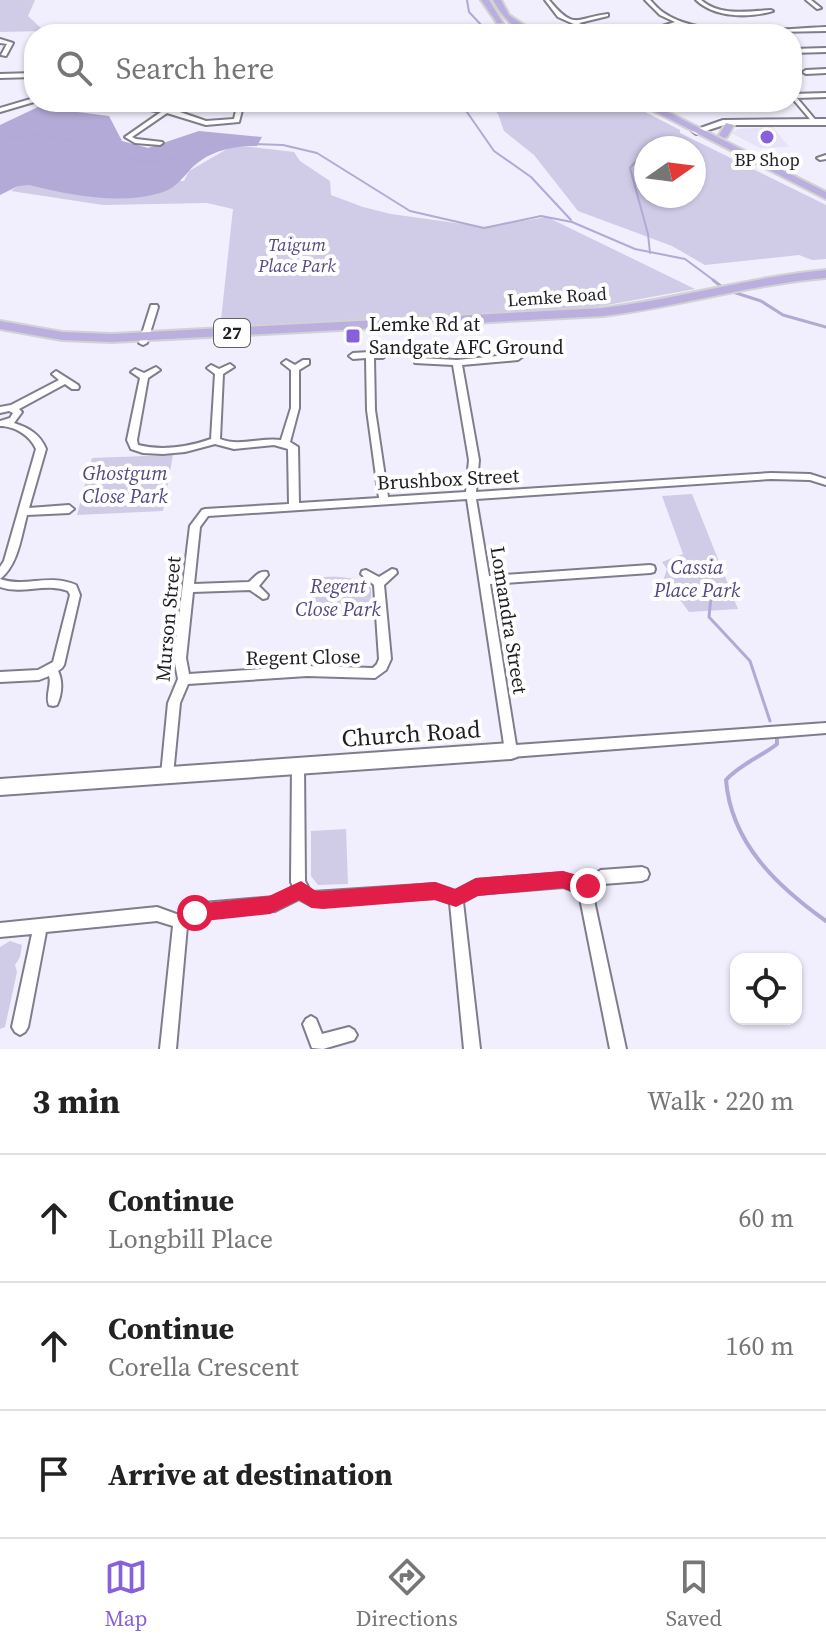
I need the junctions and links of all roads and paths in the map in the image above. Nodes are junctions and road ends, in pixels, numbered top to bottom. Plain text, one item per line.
1 (485, 0) edge
2 (497, 0) edge
3 (547, 0) edge
4 (647, 0) edge
5 (698, 0) edge
6 (808, 0) edge
7 (819, 8) dead end
8 (771, 11) dead end
9 (606, 15) dead end
10 (680, 22) junction
11 (573, 23) joint
12 (505, 24) edge
13 (518, 24) edge
14 (673, 24) edge
15 (691, 24) edge
16 (826, 29) edge
17 (802, 30) edge
18 (0, 41) edge
19 (826, 50) edge
20 (802, 51) edge
21 (4, 55) dead end
22 (826, 71) edge
23 (806, 72) dead end
24 (24, 75) edge
25 (0, 76) edge
26 (826, 95) edge
27 (802, 96) edge
28 (0, 101) edge
29 (24, 103) edge
30 (802, 108) edge
31 (4, 109) edge
32 (165, 112) edge
33 (173, 112) edge
34 (240, 112) edge
35 (664, 112) edge
36 (675, 112) edge
37 (180, 113) joint
38 (826, 122) edge
39 (815, 123) junction
40 (731, 128) junction
41 (704, 130) junction
42 (160, 143) dead end
43 (826, 186) edge
44 (826, 196) edge
45 (826, 277) edge
46 (154, 307) dead end
47 (0, 325) edge
48 (0, 334) edge
49 (143, 340) junction
50 (370, 355) junction
51 (383, 355) dead end
52 (353, 356) dead end
53 (518, 357) dead end
54 (418, 361) dead end
55 (306, 362) dead end
56 (286, 363) dead end
57 (457, 363) junction
58 (230, 367) dead end
59 (295, 369) junction
60 (156, 370) dead end
61 (56, 374) dead end
62 (65, 381) junction
63 (75, 387) dead end
64 (8, 415) edge
65 (215, 441) junction
66 (285, 443) junction
67 (826, 482) edge
68 (471, 496) junction
69 (384, 500) junction
70 (294, 506) junction
71 (69, 509) dead end
72 (23, 512) junction
73 (203, 514) joint
74 (650, 569) dead end
75 (392, 573) dead end
76 (366, 574) dead end
77 (0, 575) edge
78 (263, 575) dead end
79 (484, 580) junction
80 (0, 583) edge
81 (379, 583) junction
82 (252, 586) junction
83 (188, 588) junction
84 (263, 595) dead end
85 (52, 670) junction
86 (0, 677) edge
87 (184, 679) junction
88 (53, 701) dead end
89 (826, 728) edge
90 (511, 751) junction
91 (298, 766) junction
92 (167, 775) junction
93 (0, 787) edge
94 (642, 874) dead end
95 (585, 888) junction
96 (301, 890) junction
97 (456, 898) junction
98 (180, 922) junction
99 (40, 927) junction
100 (0, 930) edge
101 (311, 1024) dead end
102 (20, 1027) dead end
103 (349, 1035) dead end
104 (318, 1046) edge
105 (168, 1049) edge
106 (472, 1049) edge
107 (618, 1049) edge

1 - 12 main road
2 - 13 main road
3 - 11 street
4 - 10 street
5 - 8 street
6 - 7 street
9 - 11 street
10 - 14 street
10 - 15 street
16 - 17 street
18 - 21 street
19 - 20 street
22 - 23 street
24 - 25 street
26 - 27 street
28 - 31 street
29 - 31 street
30 - 39 street
32 - 42 street
33 - 37 street
34 - 37 street
35 - 41 main road
36 - 41 main road
38 - 39 street
39 - 40 street
40 - 41 main road
40 - 41 street
40 - 43 main road
41 - 44 main road
45 - 49 main road, Lemke Road / 27
46 - 49 street
47 - 49 main road, Lemke Road / 27
48 - 49 main road, Lemke Road / 27
50 - 51 street
50 - 52 street
50 - 69 street
53 - 57 street
54 - 57 street
55 - 59 street
56 - 59 street
57 - 68 street, Lomandra Street
58 - 65 street
59 - 66 street
60 - 65 street
61 - 62 street
62 - 63 street
62 - 64 street
64 - 72 street
65 - 66 street
66 - 70 street
67 - 68 street, Brushbox Street
68 - 69 street, Brushbox Street
68 - 79 street, Lomandra Street
69 - 70 street, Brushbox Street
70 - 73 street, Brushbox Street
71 - 72 street
72 - 77 street
73 - 83 street, Murson Street
74 - 79 street
75 - 81 street
76 - 81 street
78 - 82 street
79 - 90 street, Lomandra Street
80 - 85 street
81 - 87 street, Regent Close
82 - 83 street
82 - 84 street
83 - 87 street, Murson Street
85 - 86 street
85 - 88 street
87 - 92 street, Murson Street
89 - 90 street, Church Road
90 - 91 street, Church Road
91 - 92 street, Church Road
91 - 96 street
92 - 93 street, Church Road
94 - 95 street
95 - 97 street
95 - 107 street
96 - 97 street
96 - 98 street
97 - 106 street
98 - 99 street
98 - 105 street
99 - 100 street
99 - 102 street
101 - 104 street
103 - 104 street

